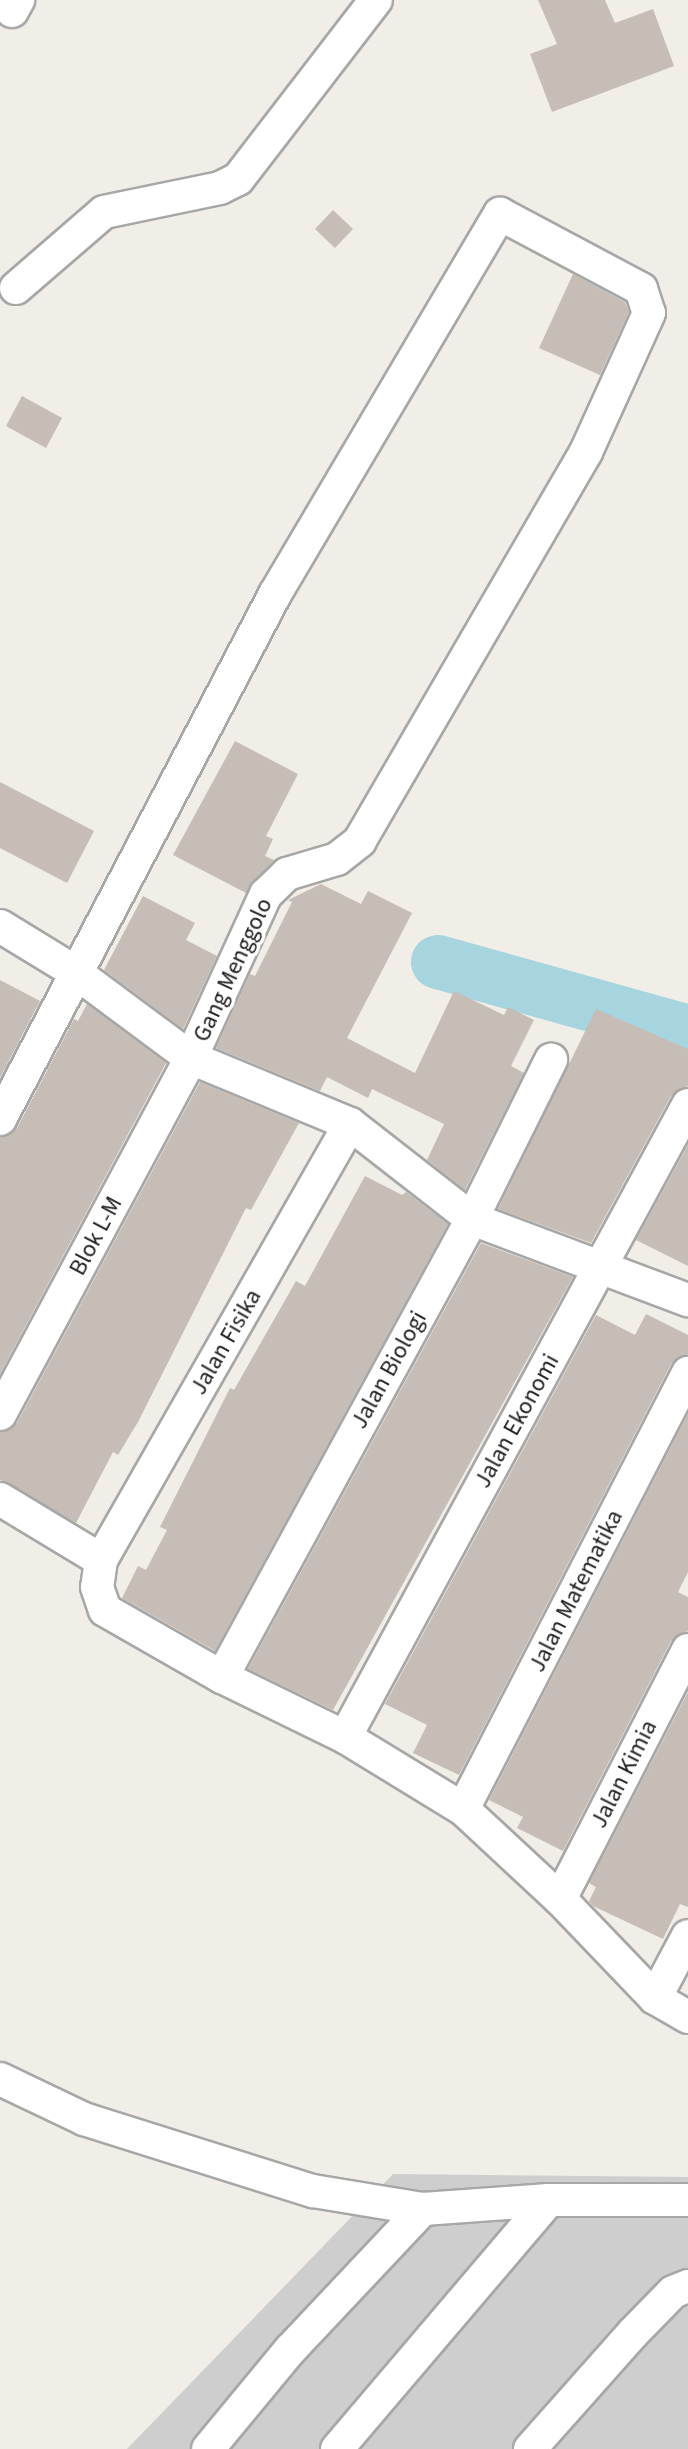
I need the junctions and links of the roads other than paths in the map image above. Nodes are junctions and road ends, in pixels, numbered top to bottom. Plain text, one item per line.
1 (376, 0) edge
2 (16, 288) dead end
3 (0, 926) edge
4 (75, 972) junction
5 (191, 1058) junction
6 (551, 1060) dead end
7 (688, 1105) edge
8 (0, 1119) edge
9 (350, 1124) junction
10 (472, 1219) junction
11 (599, 1269) junction
12 (688, 1300) edge
13 (688, 1373) edge
14 (0, 1414) edge
15 (0, 1499) edge
16 (101, 1560) junction
17 (688, 1650) edge
18 (222, 1677) junction
19 (345, 1737) junction
20 (463, 1809) junction
21 (560, 1899) junction
22 (688, 1936) edge
23 (655, 1998) junction
24 (688, 2017) edge
25 (0, 2079) edge
26 (549, 2200) junction
27 (688, 2200) edge
28 (423, 2209) junction
29 (688, 2286) edge
30 (208, 2449) edge
31 (337, 2449) edge
32 (530, 2449) edge

1 - 2 street
3 - 4 street
4 - 5 street
4 - 5 street, Gang Menggolo
4 - 8 street
5 - 9 street
5 - 14 street, Blok L-M
6 - 10 street, Jalan Biologi
7 - 11 street, Jalan Ekonomi
9 - 10 street
9 - 16 street, Jalan Fisika
10 - 11 street
10 - 18 street, Jalan Biologi
11 - 12 street
11 - 19 street, Jalan Ekonomi
13 - 20 street, Jalan Matematika
15 - 16 street
16 - 18 street
17 - 21 street, Jalan Kimia
18 - 19 street
19 - 20 street
20 - 21 street
21 - 23 street
22 - 23 street
23 - 24 street
25 - 28 street
26 - 27 street
26 - 28 street
26 - 31 street
28 - 30 street
29 - 32 street

